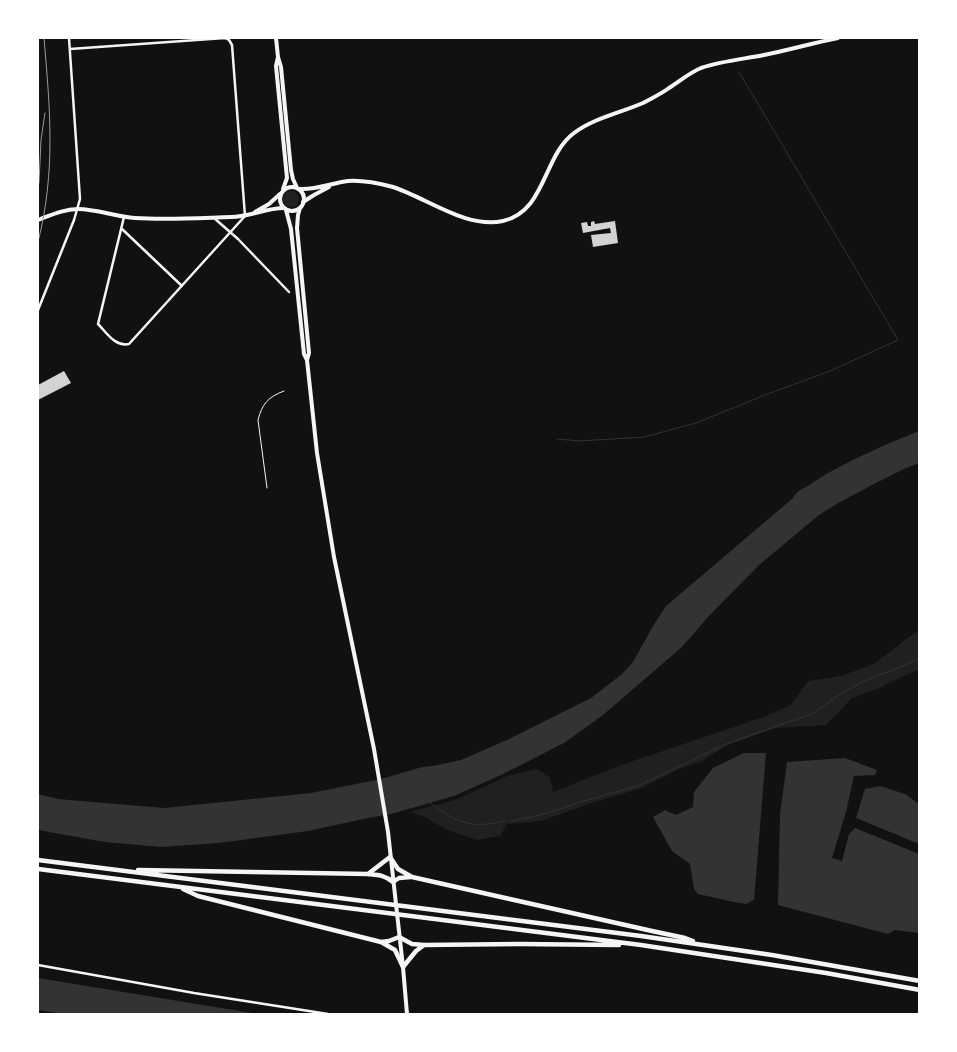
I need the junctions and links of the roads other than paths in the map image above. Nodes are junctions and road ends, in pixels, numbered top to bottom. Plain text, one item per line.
1 (69, 38) edge
2 (276, 38) edge
3 (838, 38) edge
4 (191, 39) edge
5 (822, 39) edge
6 (70, 49) junction
7 (278, 57) junction
8 (336, 184) junction
9 (298, 188) junction
10 (284, 189) junction
11 (280, 194) junction
12 (303, 202) junction
13 (78, 208) junction
14 (300, 208) junction
15 (285, 209) junction
16 (251, 214) junction
17 (245, 216) junction
18 (124, 217) junction
19 (214, 218) junction
20 (38, 220) edge
21 (122, 229) junction
22 (230, 232) junction
23 (182, 286) junction
24 (289, 292) dead end
25 (38, 310) edge
26 (307, 360) junction
27 (284, 391) dead end
28 (267, 488) dead end
29 (390, 855) junction
30 (38, 860) edge
31 (38, 869) edge
32 (115, 870) junction
33 (368, 874) junction
34 (412, 877) junction
35 (393, 884) junction
36 (178, 887) junction
37 (399, 934) junction
38 (381, 942) junction
39 (699, 944) junction
40 (424, 945) junction
41 (641, 945) junction
42 (38, 965) edge
43 (403, 967) junction
44 (920, 981) edge
45 (920, 990) edge
46 (328, 1014) edge
47 (407, 1014) edge

1 - 6 street
2 - 7 main road
3 - 5 main road
4 - 6 street
4 - 17 street
5 - 8 main road
6 - 13 street
7 - 9 main road
7 - 10 main road
8 - 9 main road
8 - 12 main road
9 - 10 main road
9 - 12 main road
10 - 11 main road
11 - 15 main road
11 - 16 main road
12 - 14 main road
13 - 18 main road
13 - 20 main road
13 - 25 street
14 - 15 main road
14 - 26 main road
15 - 16 main road
15 - 26 main road
16 - 17 main road
17 - 19 main road
17 - 22 street
18 - 19 main road
18 - 21 street
19 - 22 street
21 - 23 street
21 - 23 street
22 - 23 street
22 - 24 street
26 - 29 main road
27 - 28 lane
29 - 33 highway
29 - 34 highway
29 - 35 main road
30 - 32 highway
31 - 36 highway
32 - 33 highway
32 - 39 highway
33 - 35 highway
34 - 35 highway
34 - 39 highway
35 - 37 main road
36 - 38 highway
36 - 41 highway
37 - 38 highway
37 - 40 highway
37 - 43 main road
38 - 43 highway
39 - 44 highway
40 - 41 highway
40 - 43 highway
41 - 45 highway
42 - 46 street
43 - 47 main road

